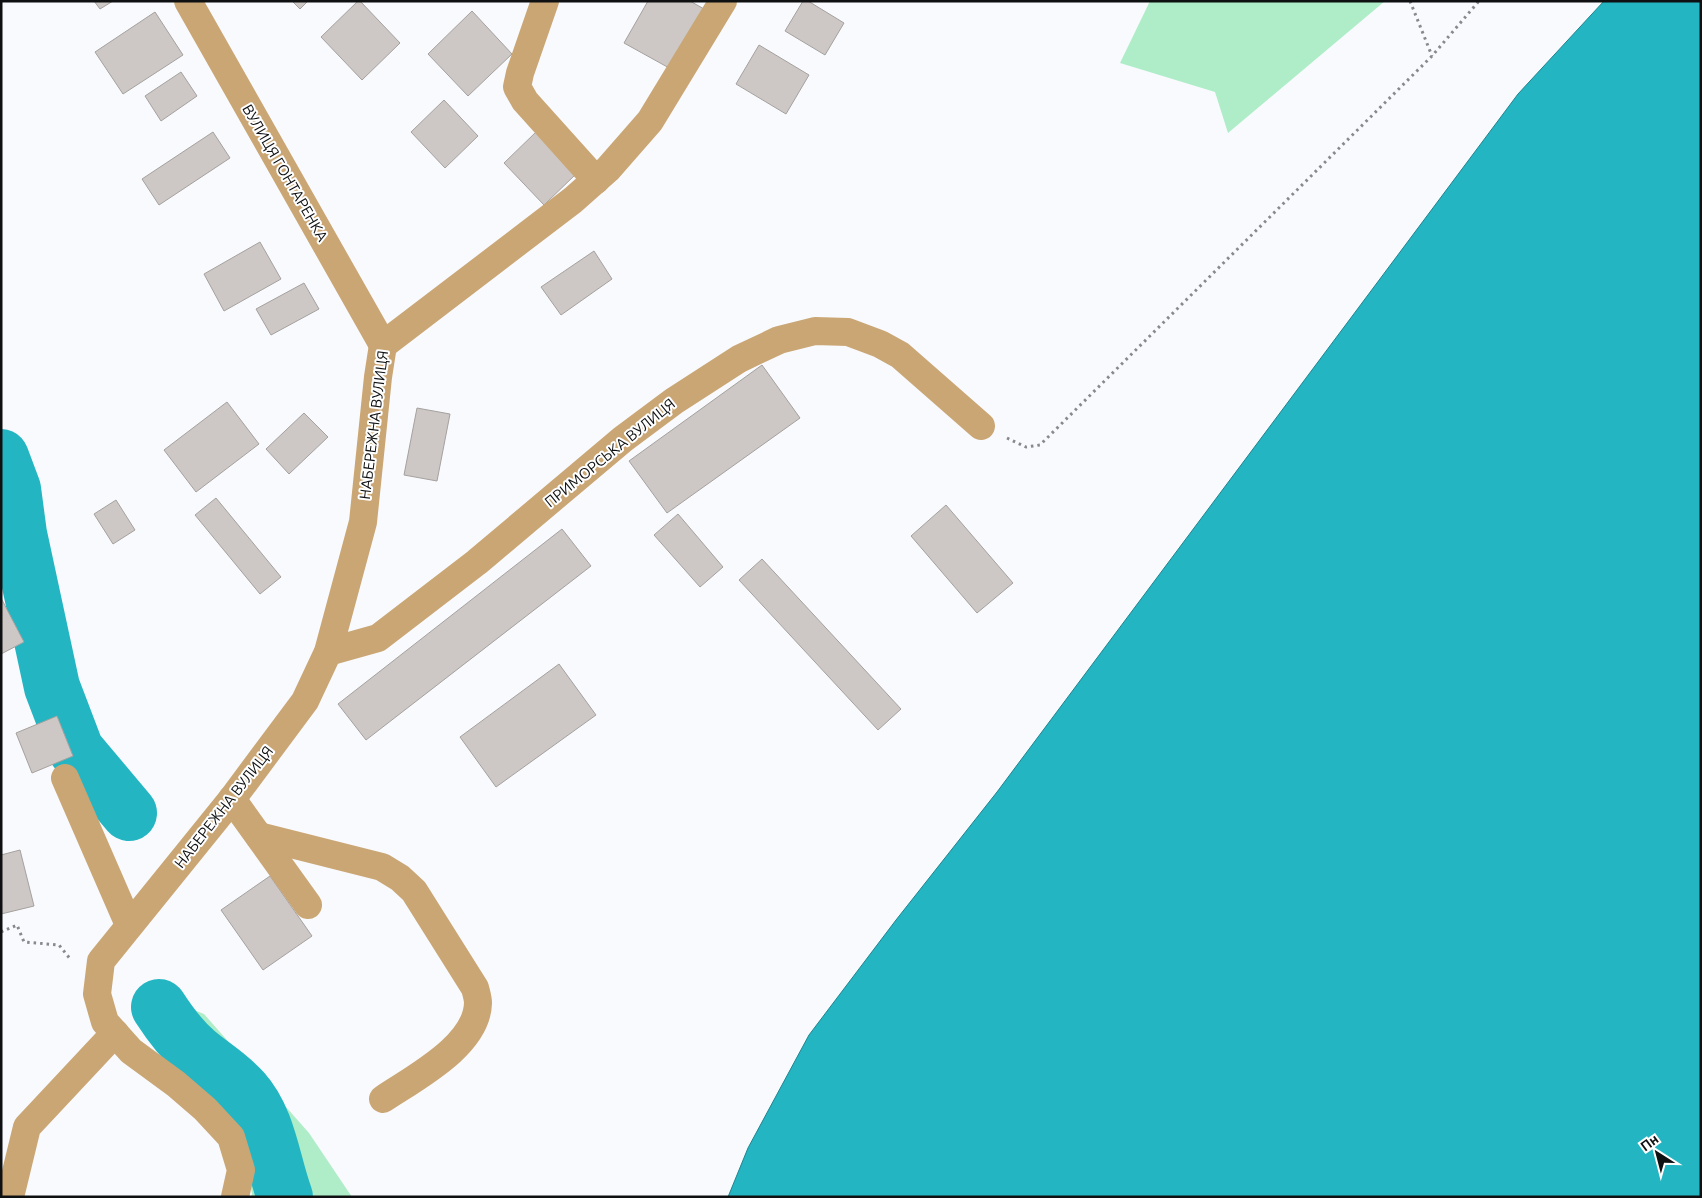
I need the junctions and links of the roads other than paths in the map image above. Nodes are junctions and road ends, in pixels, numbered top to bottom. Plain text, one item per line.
1 (188, 1) edge
2 (545, 1) edge
3 (723, 1) edge
4 (596, 180) junction
5 (383, 345) junction
6 (982, 426) road end
7 (328, 652) junction
8 (65, 778) dead end
9 (232, 799) junction
10 (259, 836) junction
11 (308, 905) dead end
12 (130, 925) junction
13 (115, 1033) junction
14 (383, 1099) dead end
15 (9, 1173) edge
16 (10, 1197) edge
17 (235, 1197) edge

1 - 5 street, ВУЛИЦЯ ГОНТАРЕНКА
2 - 4 street
3 - 4 street, НАБЕРЕЖНА ВУЛИЦЯ
4 - 5 street, НАБЕРЕЖНА ВУЛИЦЯ
5 - 7 street, НАБЕРЕЖНА ВУЛИЦЯ
6 - 7 street, ПРИМОРСЬКА ВУЛИЦЯ
7 - 9 street, НАБЕРЕЖНА ВУЛИЦЯ
8 - 12 street
9 - 10 street
9 - 12 street, НАБЕРЕЖНА ВУЛИЦЯ
10 - 11 street
10 - 14 street
12 - 13 street, НАБЕРЕЖНА ВУЛИЦЯ
13 - 15 street
13 - 17 street
15 - 16 street

